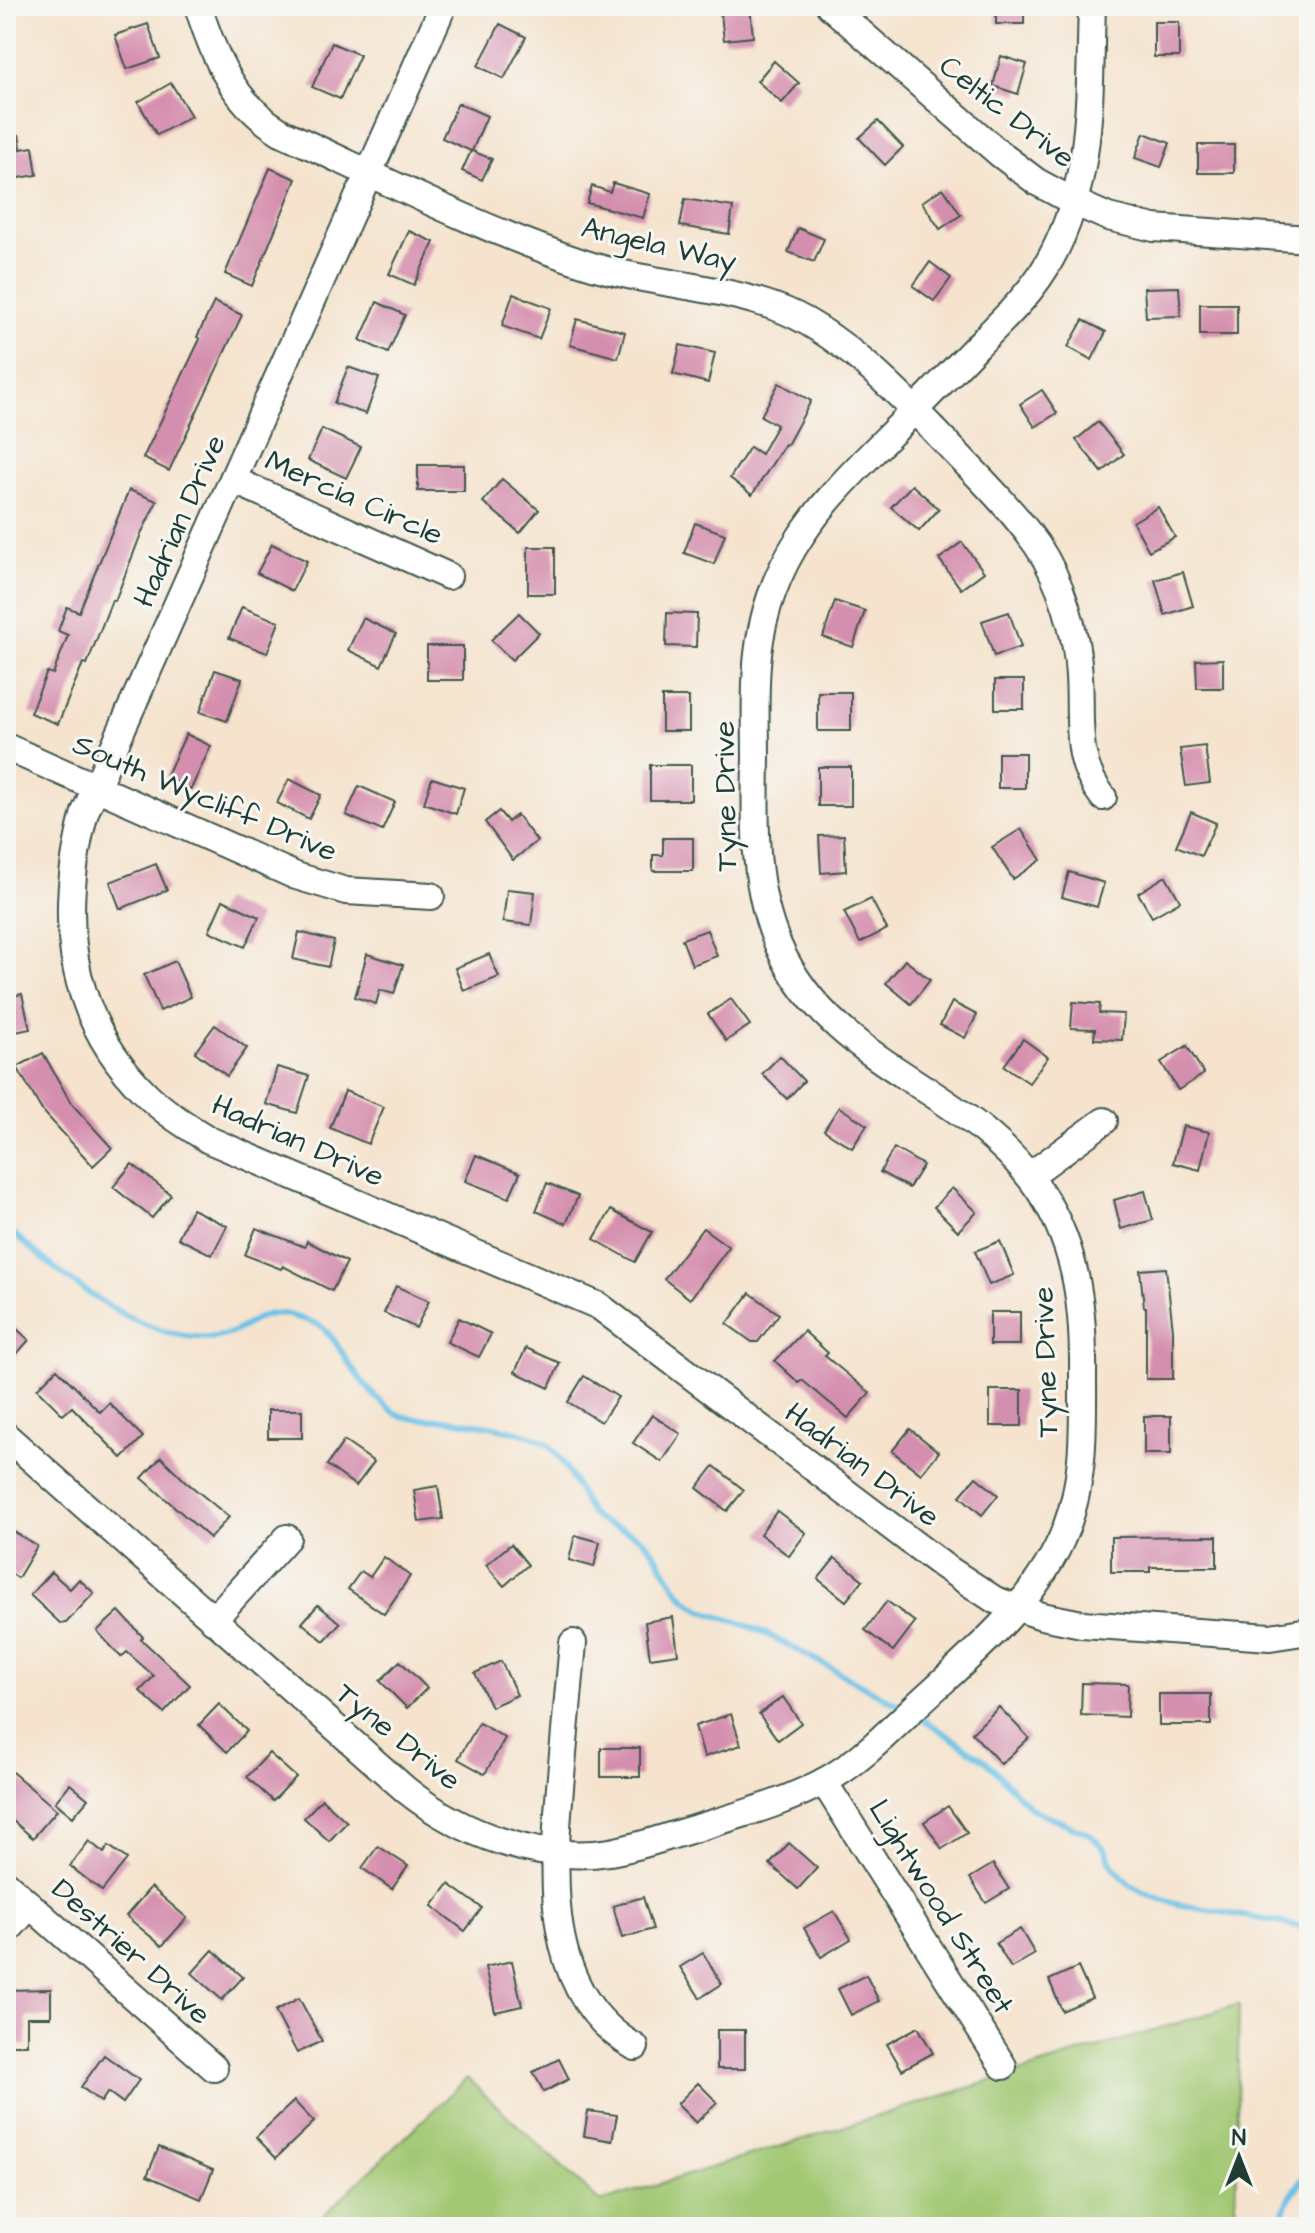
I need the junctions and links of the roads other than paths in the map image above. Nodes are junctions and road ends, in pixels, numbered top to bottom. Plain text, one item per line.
1 (198, 6) edge
2 (443, 6) edge
3 (830, 6) edge
4 (1092, 6) edge
5 (369, 172) junction
6 (1074, 202) junction
7 (1309, 239) edge
8 (915, 410) junction
9 (233, 480) junction
10 (448, 576) dead end
11 (6, 747) edge
12 (95, 786) junction
13 (1103, 797) dead end
14 (431, 896) dead end
15 (1104, 1121) dead end
16 (1029, 1176) junction
17 (10, 1449) edge
18 (287, 1538) dead end
19 (1016, 1608) junction
20 (213, 1620) junction
21 (1309, 1631) edge
22 (573, 1643) dead end
23 (824, 1782) junction
24 (555, 1852) junction
25 (6, 1884) edge
26 (30, 1905) junction
27 (6, 1932) edge
28 (635, 2047) dead end
29 (1003, 2066) dead end
30 (214, 2068) dead end

1 - 5 street, Angela Way
2 - 5 street, Hadrian Drive
3 - 6 street, Celtic Drive
4 - 6 street, Tyne Drive
5 - 8 street, Angela Way
5 - 9 street, Hadrian Drive
6 - 7 street, Celtic Drive
6 - 8 street, Tyne Drive
8 - 13 street, Angela Way
8 - 16 street, Tyne Drive
9 - 10 street, Mercia Circle
9 - 12 street, Hadrian Drive
11 - 12 street, South Wycliff Drive
12 - 14 street, South Wycliff Drive
12 - 19 street, Hadrian Drive
15 - 16 street
16 - 19 street, Tyne Drive
17 - 20 street, Tyne Drive
18 - 20 street
19 - 21 street, Hadrian Drive
19 - 23 street, Tyne Drive
20 - 24 street, Tyne Drive
22 - 24 street
23 - 24 street, Tyne Drive
23 - 29 street, Lightwood Street
24 - 28 street
25 - 26 street, Destrier Drive
26 - 27 street
26 - 30 street, Destrier Drive

